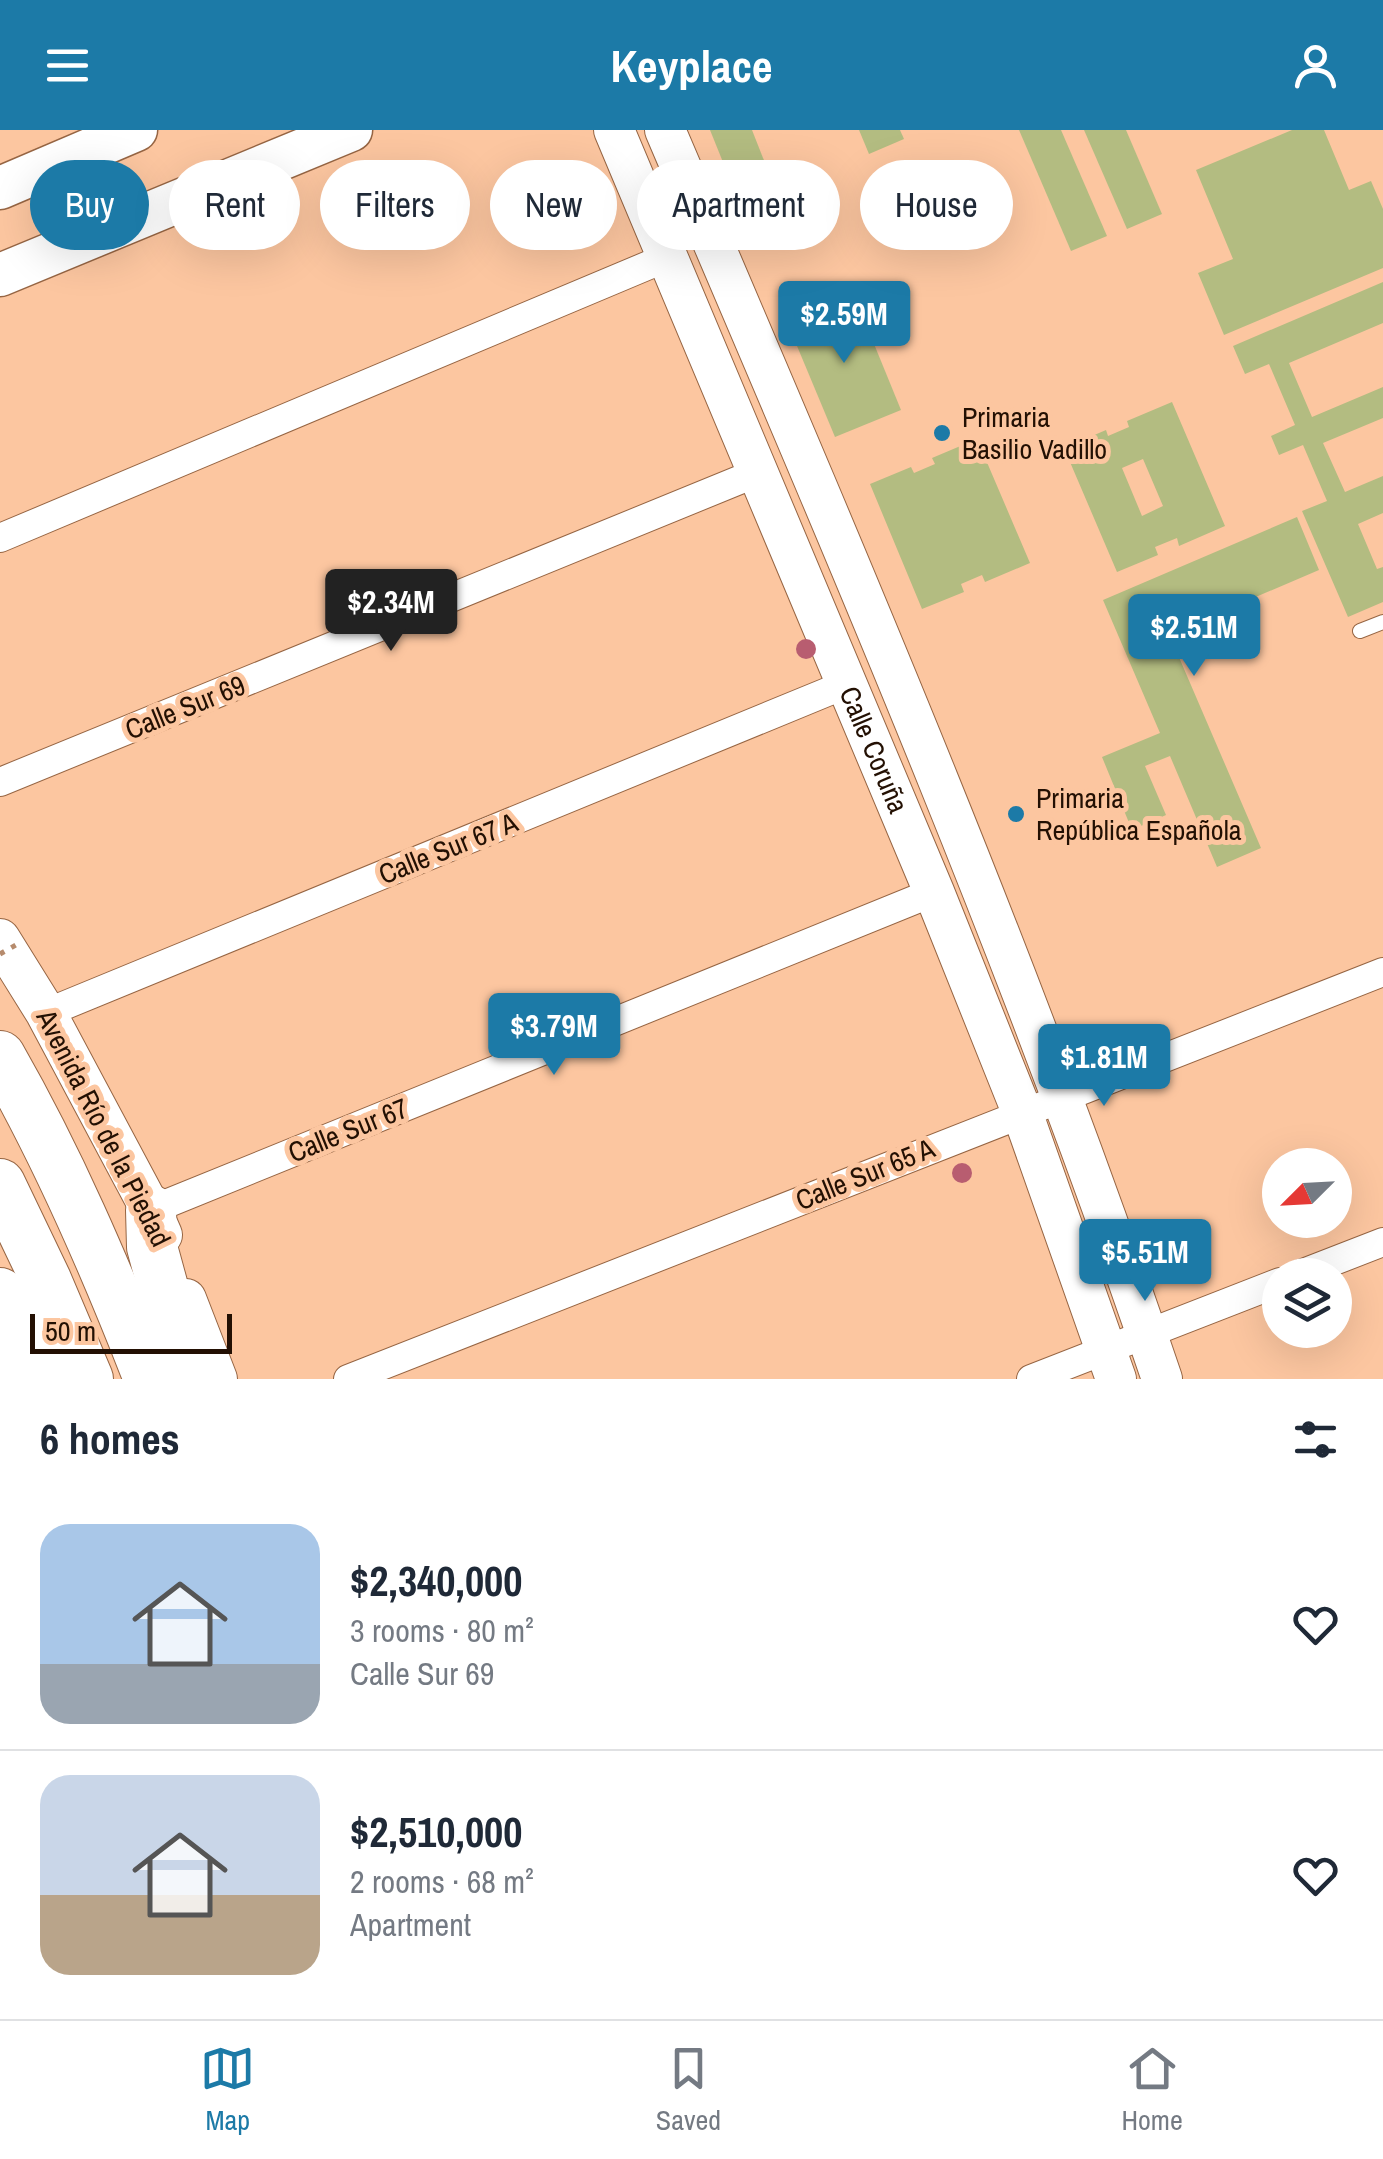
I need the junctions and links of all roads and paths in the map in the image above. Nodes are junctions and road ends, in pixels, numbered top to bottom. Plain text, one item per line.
1 (136, 130) edge
2 (351, 130) edge
3 (614, 130) edge
4 (665, 130) edge
5 (0, 188) edge
6 (668, 257) junction
7 (0, 275) edge
8 (760, 472) junction
9 (0, 538) edge
10 (1383, 622) edge
11 (1360, 631) dead end
12 (849, 683) junction
13 (0, 782) edge
14 (934, 892) junction
15 (10, 940) edge
16 (0, 954) edge
17 (1383, 972) edge
18 (46, 1013) junction
19 (0, 1056) edge
20 (1062, 1097) junction
21 (1022, 1112) junction
22 (0, 1184) edge
23 (152, 1210) junction
24 (1383, 1242) edge
25 (1342, 1258) edge
26 (1262, 1289) edge
27 (0, 1292) edge
28 (1147, 1334) junction
29 (0, 1363) edge
30 (1111, 1364) edge
31 (6, 1379) edge
32 (41, 1379) edge
33 (88, 1379) edge
34 (149, 1379) edge
35 (188, 1379) edge
36 (217, 1379) edge
37 (348, 1379) edge
38 (1031, 1379) edge
39 (1162, 1379) edge

1 - 5 main road
2 - 7 main road
3 - 6 street, Calle Coruña
4 - 20 street, Calle Coruña
6 - 8 street, Calle Coruña
6 - 9 street
8 - 12 street, Calle Coruña
8 - 13 street, Calle Sur 69
10 - 11 lane
12 - 14 street, Calle Coruña
12 - 18 street, Calle Sur 67 A
14 - 21 street, Calle Coruña
14 - 23 street, Calle Sur 67
15 - 16 path, bridge
15 - 18 street, Avenida Río de la Piedad
17 - 20 street, Calle Sur 65 A
18 - 23 street, Avenida Río de la Piedad
19 - 34 highway
20 - 21 street, Calle Sur 65 A
20 - 28 street, Calle Coruña
21 - 30 street, Calle Coruña
21 - 37 street, Calle Sur 65 A
22 - 33 highway
23 - 35 highway
23 - 36 street, Avenida Río de la Piedad
24 - 25 street
26 - 28 street
27 - 32 highway
28 - 30 street
28 - 39 street, Calle Coruña
29 - 31 street
30 - 38 street

